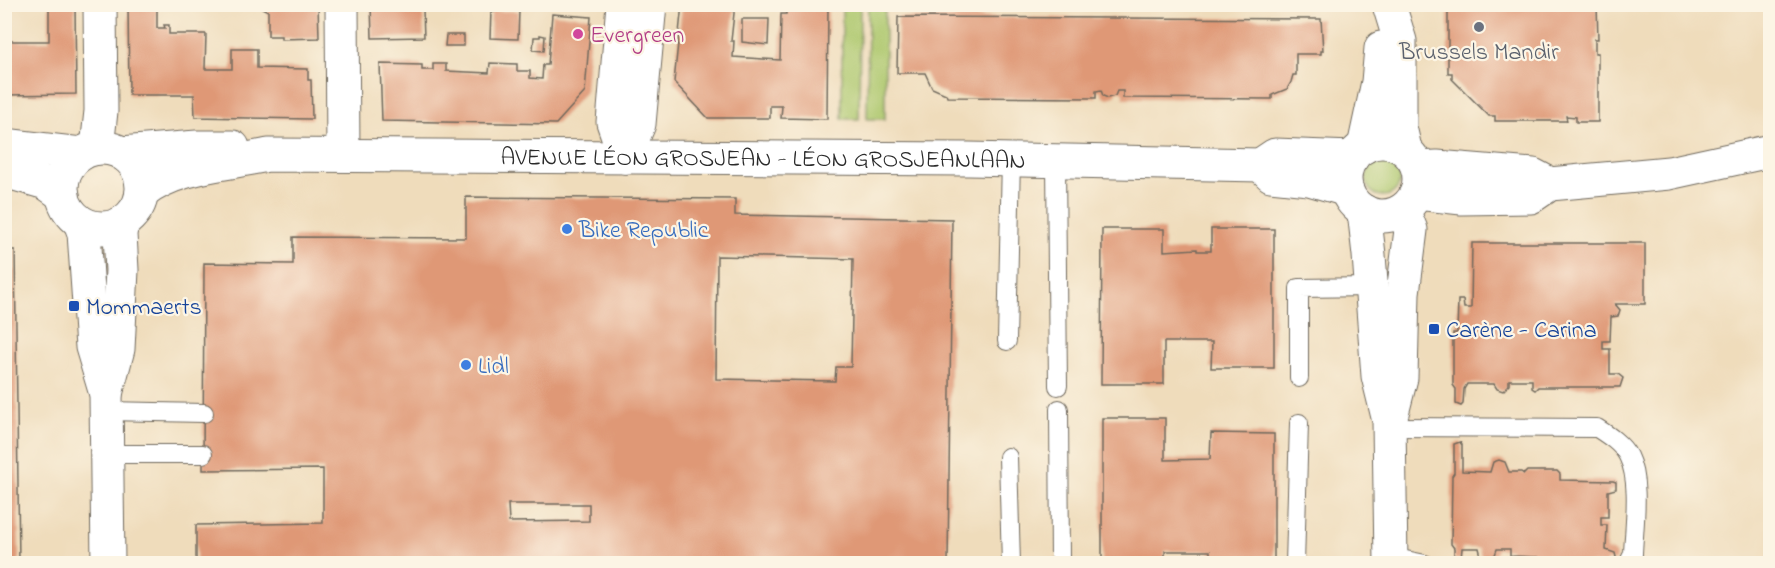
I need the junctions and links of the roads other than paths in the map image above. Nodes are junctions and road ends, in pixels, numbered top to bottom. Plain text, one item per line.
1 (100, 4) edge
2 (342, 4) edge
3 (623, 4) edge
4 (650, 4) edge
5 (1369, 4) edge
6 (1389, 5) edge
7 (4, 145) edge
8 (1770, 151) edge
9 (100, 152) junction
10 (1358, 152) junction
11 (268, 155) junction
12 (343, 155) junction
13 (625, 157) junction
14 (1011, 159) junction
15 (1056, 160) junction
16 (1260, 165) junction
17 (4, 171) edge
18 (1411, 180) junction
19 (142, 194) junction
20 (1355, 201) junction
21 (72, 208) junction
22 (122, 223) junction
23 (1372, 287) junction
24 (1007, 341) dead end
25 (1299, 378) dead end
26 (1058, 386) dead end
27 (106, 403) junction
28 (1059, 409) dead end
29 (204, 413) dead end
30 (1299, 423) dead end
31 (1389, 424) junction
32 (107, 454) junction
33 (203, 454) dead end
34 (1008, 457) dead end
35 (1391, 560) edge
36 (108, 564) edge
37 (1011, 564) edge
38 (1060, 564) edge
39 (1295, 564) edge
40 (1425, 564) edge
41 (1628, 564) edge

1 - 9 street
2 - 12 street
3 - 13 street
4 - 13 street
5 - 6 lane
6 - 10 street
6 - 18 street
7 - 9 street, AVENUE LÉON GROSJEAN - LÉON GROSJEANLAAN
8 - 18 street
9 - 11 street, AVENUE LÉON GROSJEAN - LÉON GROSJEANLAAN
9 - 19 street
9 - 21 street
10 - 16 street, AVENUE LÉON GROSJEAN - LÉON GROSJEANLAAN
10 - 18 street
10 - 20 street
11 - 12 street, AVENUE LÉON GROSJEAN - LÉON GROSJEANLAAN
11 - 19 street, AVENUE LÉON GROSJEAN - LÉON GROSJEANLAAN
12 - 13 street, AVENUE LÉON GROSJEAN - LÉON GROSJEANLAAN
13 - 14 street, AVENUE LÉON GROSJEAN - LÉON GROSJEANLAAN
14 - 15 street, AVENUE LÉON GROSJEAN - LÉON GROSJEANLAAN
14 - 24 lane
15 - 16 street, AVENUE LÉON GROSJEAN - LÉON GROSJEANLAAN
15 - 26 lane
16 - 20 street, AVENUE LÉON GROSJEAN - LÉON GROSJEANLAAN
17 - 21 street
18 - 20 street
18 - 31 street
19 - 22 street, AVENUE LÉON GROSJEAN - LÉON GROSJEANLAAN
20 - 23 street
21 - 22 street
21 - 27 street
22 - 27 street
23 - 25 lane
23 - 31 street
27 - 29 lane
27 - 32 street
28 - 38 lane
30 - 39 lane
31 - 35 street
31 - 41 lane
32 - 33 lane
32 - 36 street
34 - 37 lane
35 - 40 lane

